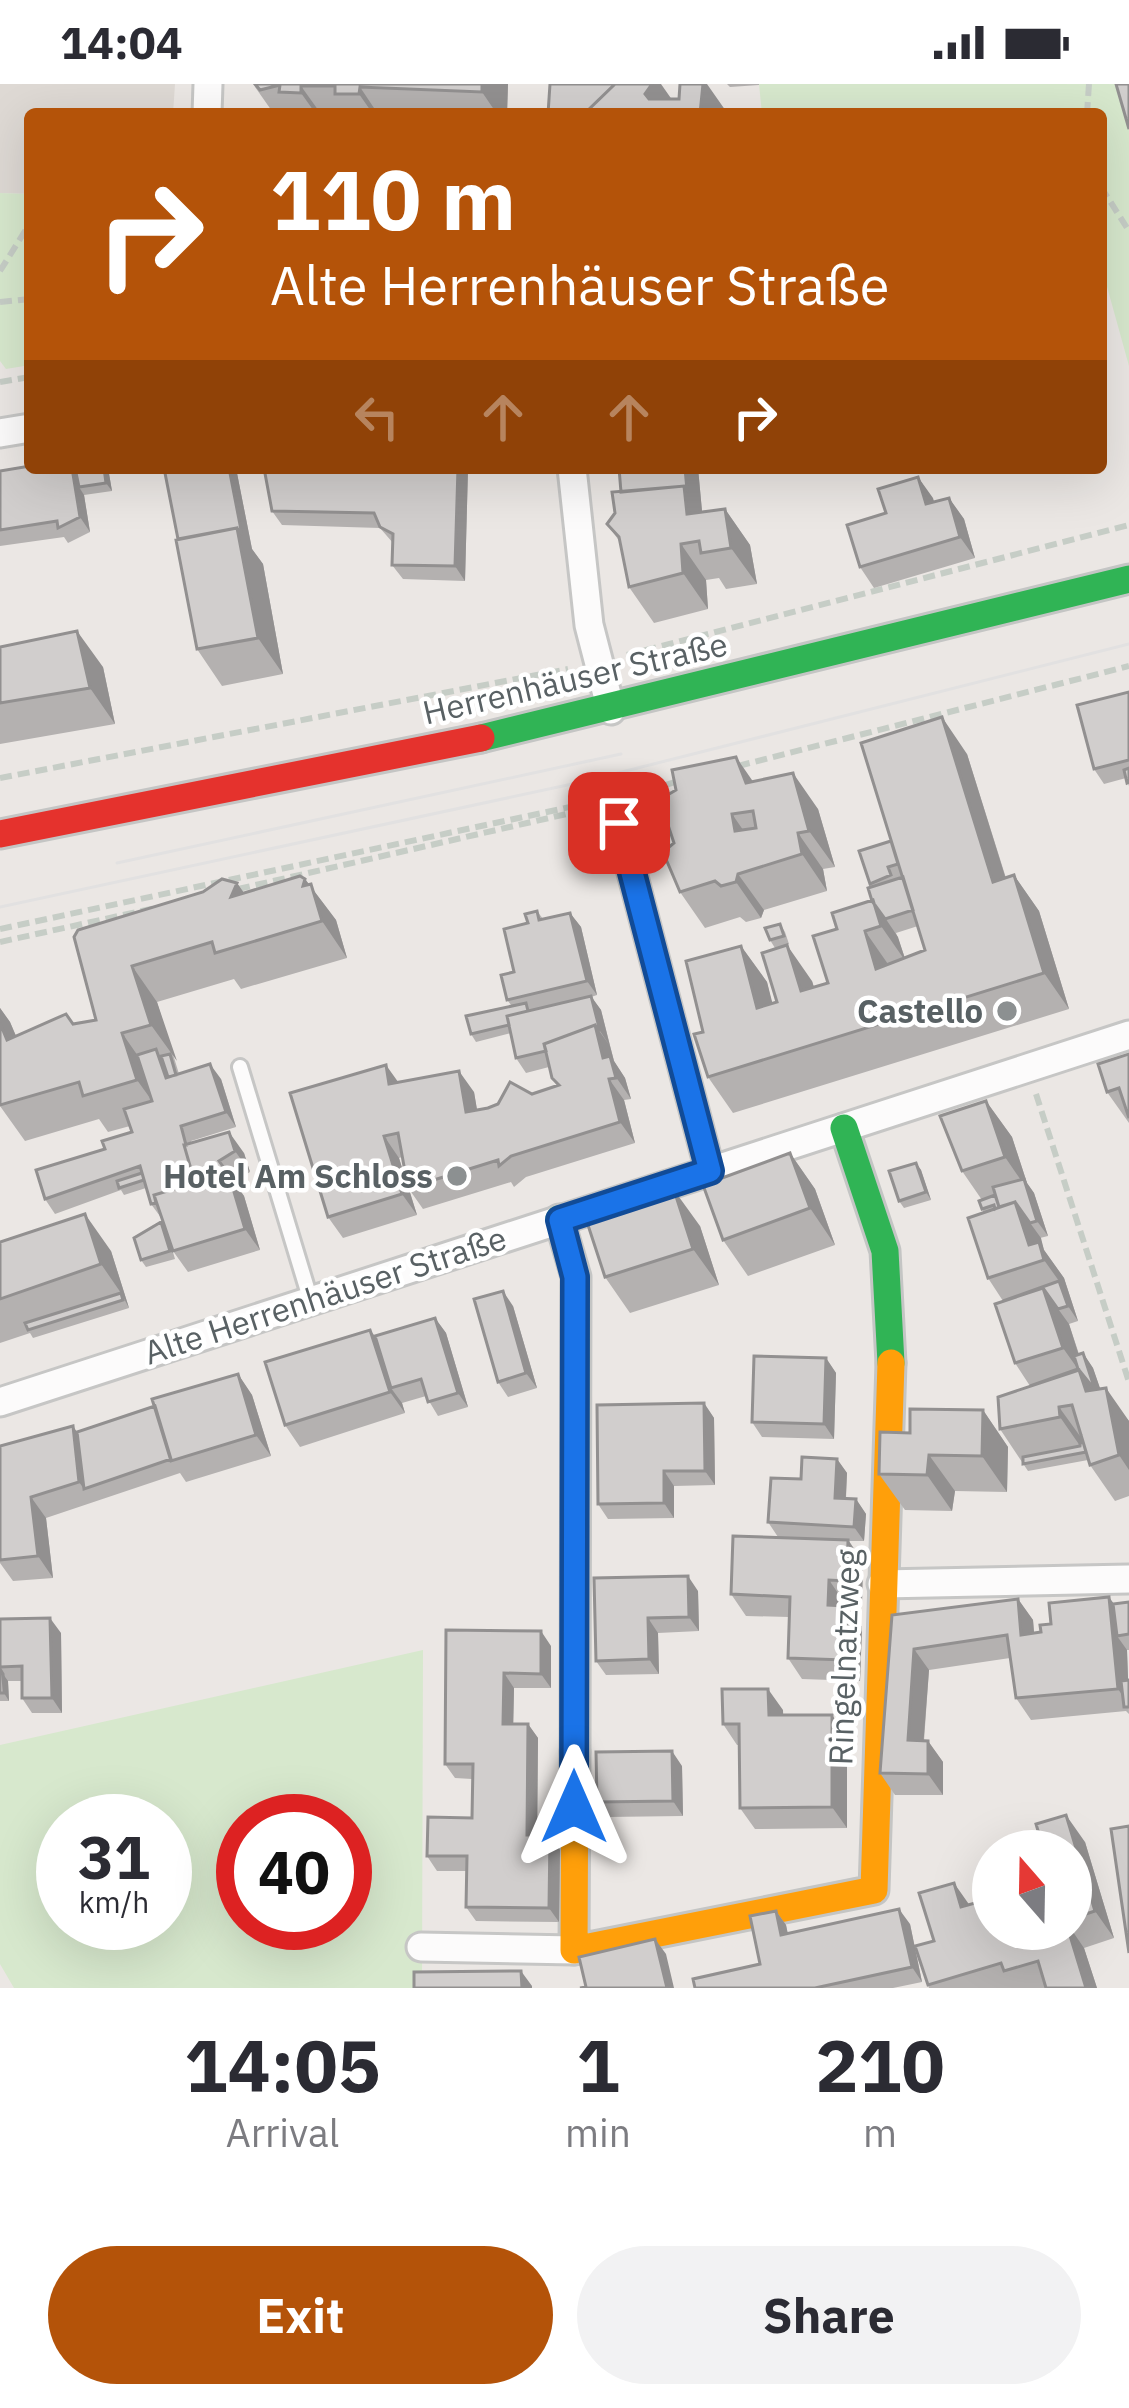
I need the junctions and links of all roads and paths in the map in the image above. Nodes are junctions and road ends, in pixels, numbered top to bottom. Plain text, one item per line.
1 (1107, 196) edge
2 (1129, 231) edge
3 (24, 233) edge
4 (0, 272) edge
5 (573, 474) edge
6 (1129, 579) edge
7 (1129, 666) edge
8 (611, 710) junction
9 (736, 766) edge
10 (690, 778) edge
11 (616, 812) junction
12 (32, 828) junction
13 (0, 834) edge
14 (0, 850) edge
15 (0, 928) edge
16 (0, 942) edge
17 (1129, 1035) edge
18 (240, 1067) dead end
19 (1027, 1068) junction
20 (844, 1128) junction
21 (710, 1171) junction
22 (560, 1220) junction
23 (310, 1298) junction
24 (1129, 1382) edge
25 (0, 1402) edge
26 (1129, 1579) edge
27 (882, 1584) junction
28 (421, 1947) dead end
29 (574, 1950) junction

1 - 2 path
3 - 4 path
5 - 8 street
6 - 8 street, Herrenhäuser Straße
7 - 9 path
8 - 12 street, Herrenhäuser Straße
10 - 11 path
11 - 15 path
11 - 16 path
11 - 21 street
12 - 13 street, Herrenhäuser Straße
12 - 14 street, Herrenhäuser Straße
17 - 19 street, Alte Herrenhäuser Straße
18 - 23 lane
19 - 20 street, Alte Herrenhäuser Straße
19 - 24 path
20 - 21 street, Alte Herrenhäuser Straße
20 - 27 street, Ringelnatzweg
21 - 22 street, Alte Herrenhäuser Straße
22 - 23 street, Alte Herrenhäuser Straße
22 - 29 street
23 - 25 street, Alte Herrenhäuser Straße
26 - 27 street
27 - 29 street, Ringelnatzweg
28 - 29 street, Ringelnatzweg

